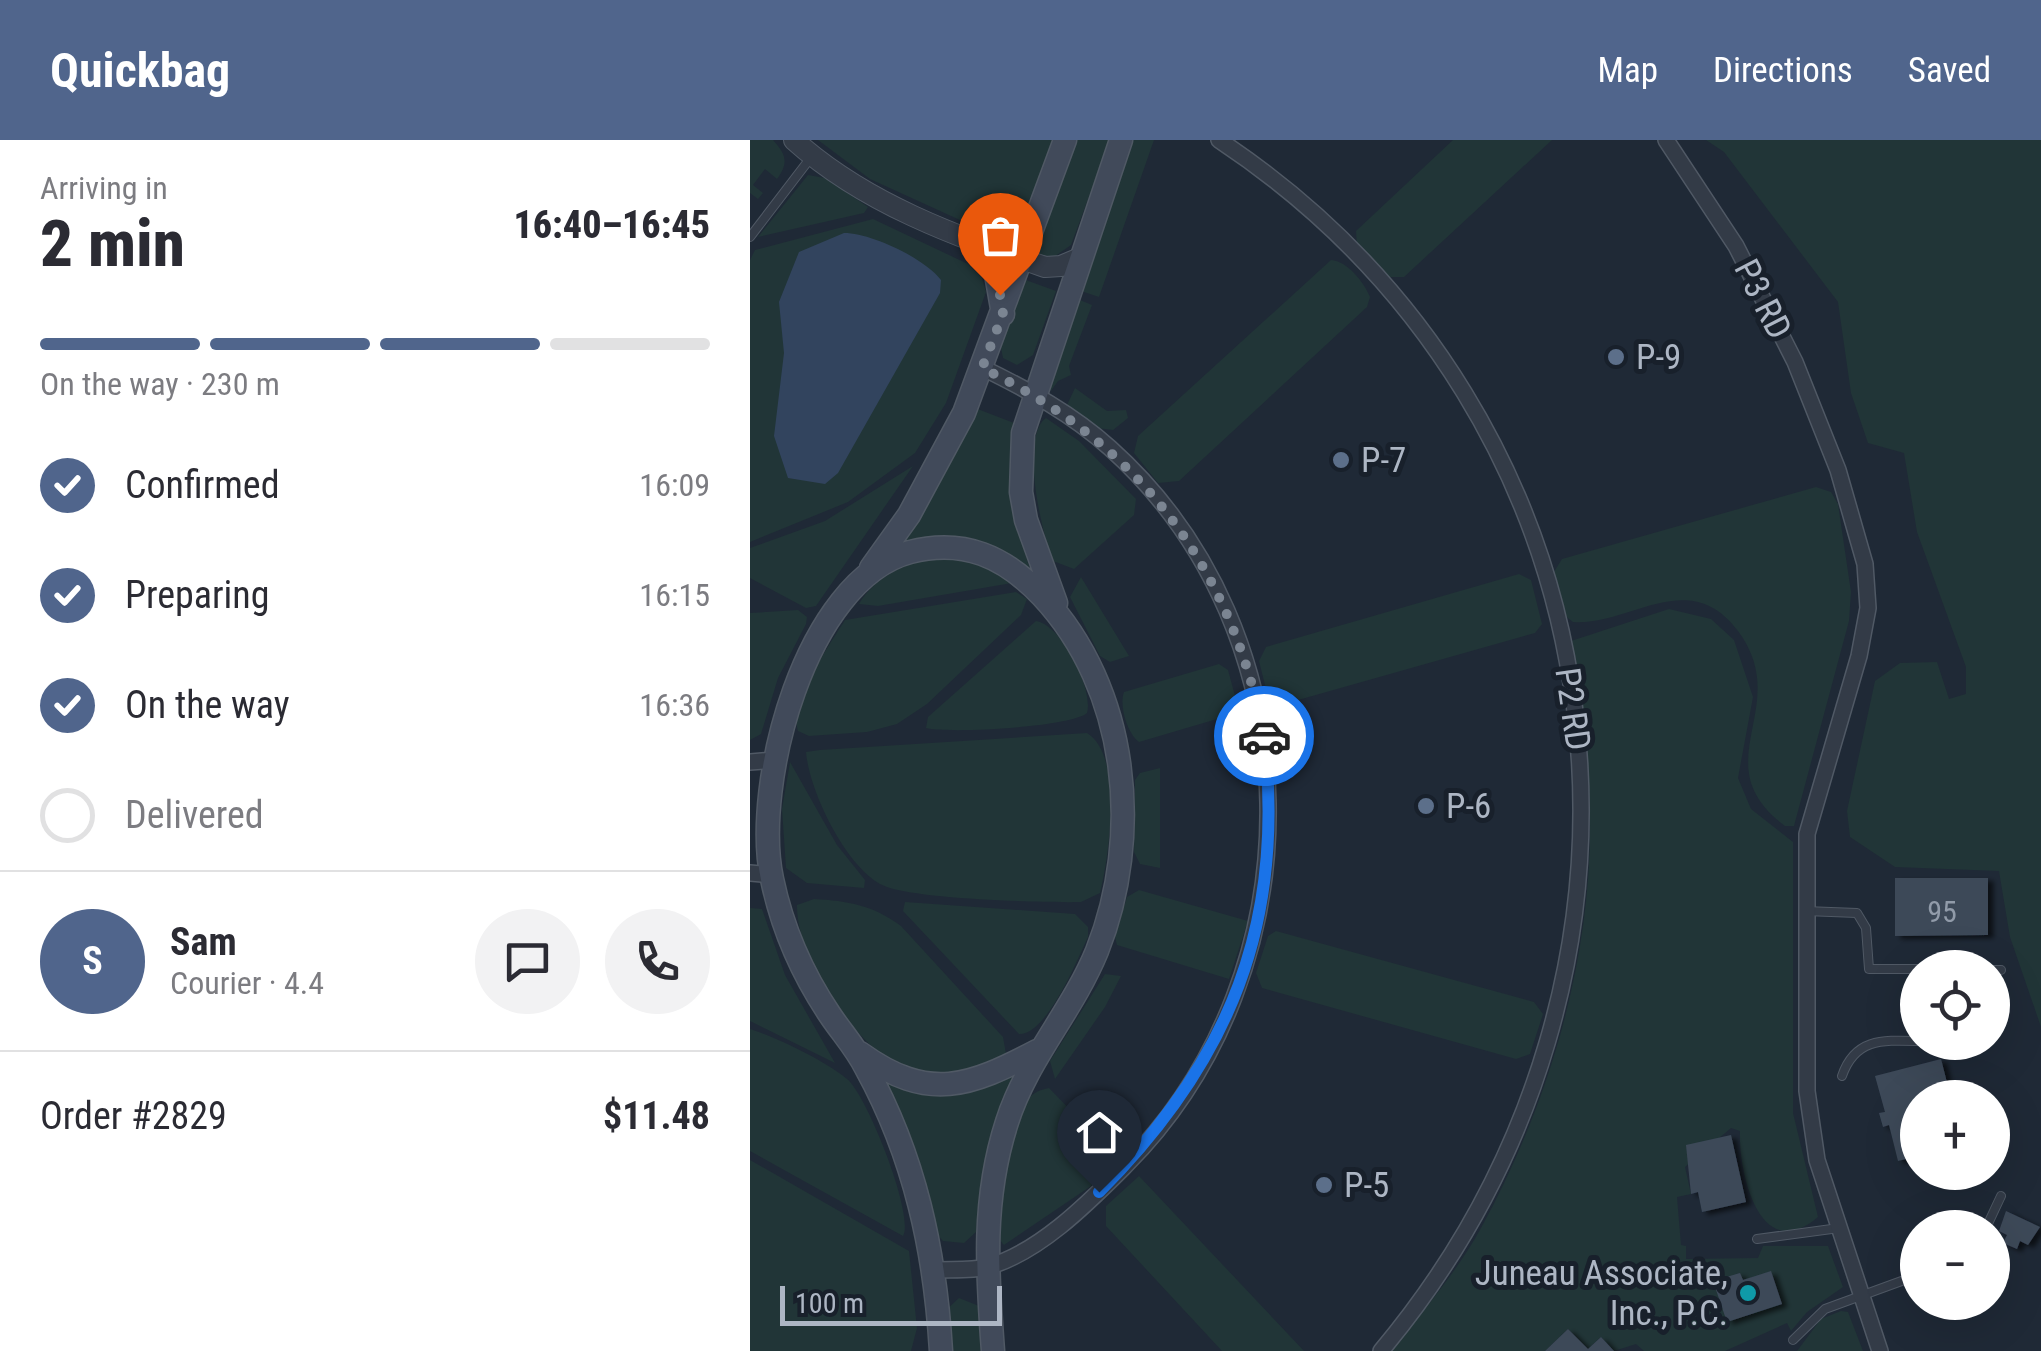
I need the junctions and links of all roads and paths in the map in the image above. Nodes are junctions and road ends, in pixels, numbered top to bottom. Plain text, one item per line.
1 (794, 140) edge
2 (1066, 140) edge
3 (1121, 140) edge
4 (1219, 140) edge
5 (1666, 140) edge
6 (812, 156) junction
7 (750, 237) edge
8 (972, 241) junction
9 (1080, 258) junction
10 (1024, 260) junction
11 (1003, 314) junction
12 (982, 368) junction
13 (1034, 394) junction
14 (870, 571) junction
15 (1060, 616) junction
16 (776, 760) junction
17 (750, 762) edge
18 (760, 874) edge
19 (1804, 911) junction
20 (1900, 970) edge
21 (1900, 1041) edge
22 (856, 1050) junction
23 (1037, 1051) junction
24 (1842, 1076) dead end
25 (2002, 1196) dead end
26 (1995, 1210) edge
27 (1839, 1228) junction
28 (1757, 1239) dead end
29 (987, 1266) junction
30 (934, 1270) junction
31 (1900, 1281) edge
32 (1860, 1293) junction
33 (1794, 1340) dead end
34 (941, 1351) edge
35 (994, 1351) edge
36 (1382, 1351) edge
37 (1880, 1351) edge

1 - 6 street
2 - 10 main road
3 - 9 main road
4 - 36 street, P2 RD
5 - 19 street, P3 RD
6 - 7 lane
6 - 8 street
8 - 10 street
8 - 11 main road
9 - 10 street
9 - 13 main road
10 - 11 main road
11 - 12 main road
12 - 13 street
12 - 14 main road
13 - 15 main road
13 - 29 street
14 - 15 main road
14 - 16 main road
15 - 23 main road
16 - 17 street
16 - 18 main road
18 - 22 main road
19 - 20 lane
19 - 27 street, P3 RD
21 - 24 lane
22 - 23 main road
22 - 30 main road
23 - 29 main road
25 - 26 lane
27 - 28 lane
27 - 32 street, P3 RD
29 - 30 street
29 - 35 main road
30 - 34 main road
31 - 32 lane
32 - 33 lane
32 - 37 street, P3 RD

